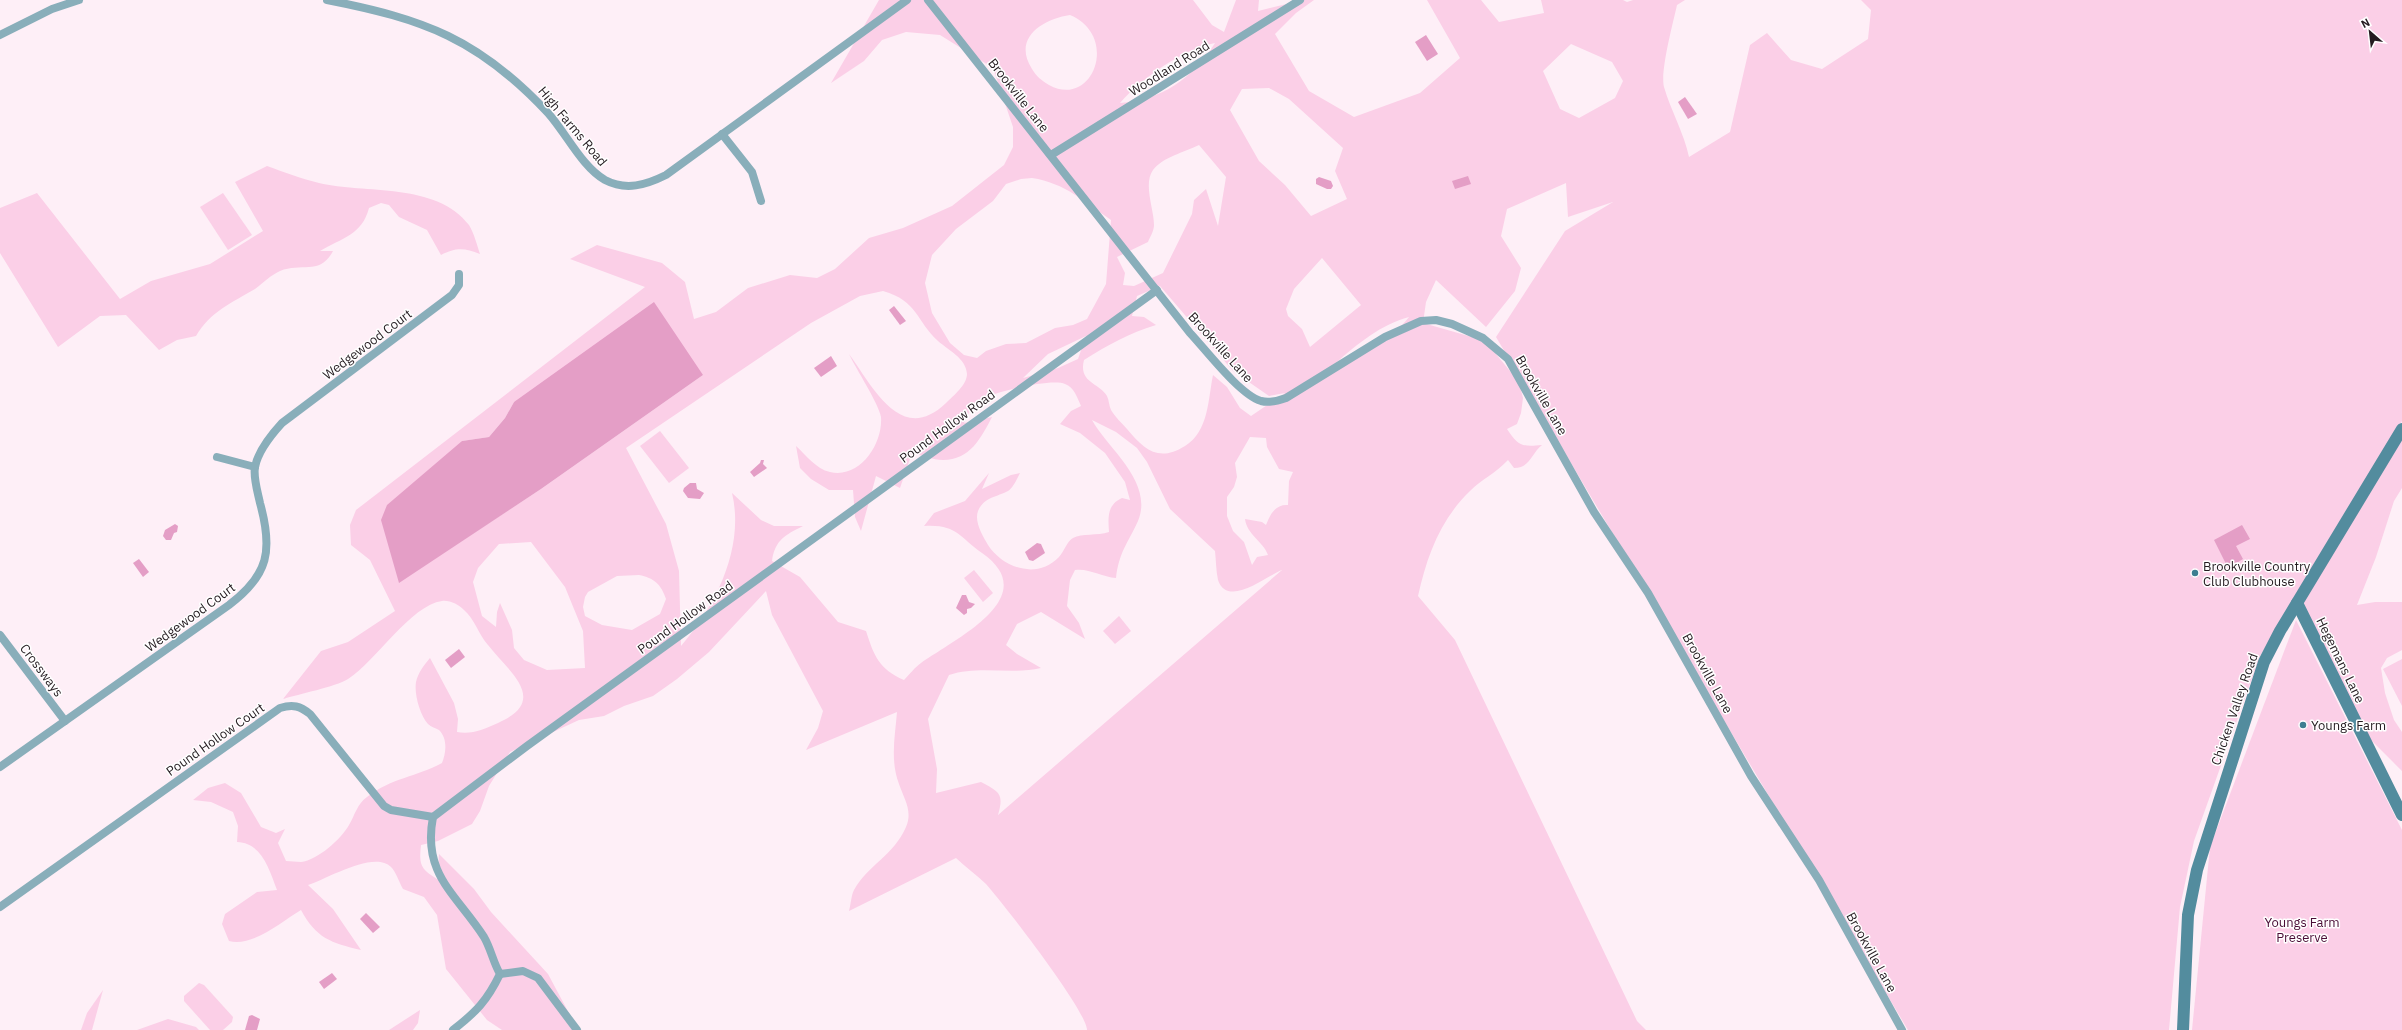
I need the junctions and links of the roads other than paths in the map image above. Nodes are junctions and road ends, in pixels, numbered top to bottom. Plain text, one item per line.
1 (79, 0) edge
2 (326, 0) edge
3 (907, 0) edge
4 (928, 0) edge
5 (1300, 0) edge
6 (0, 35) edge
7 (722, 134) junction
8 (1051, 155) junction
9 (761, 201) dead end
10 (459, 274) dead end
11 (1156, 290) junction
12 (2402, 429) edge
13 (217, 457) dead end
14 (255, 467) junction
15 (2297, 604) junction
16 (0, 636) edge
17 (65, 721) junction
18 (0, 767) edge
19 (2402, 815) edge
20 (433, 817) junction
21 (0, 907) edge
22 (500, 974) junction
23 (452, 1030) edge
24 (578, 1030) edge
25 (1902, 1030) edge
26 (2183, 1030) edge

1 - 6 street
2 - 7 street, High Farms Road
3 - 7 street, High Farms Road
4 - 8 street, Brookville Lane
5 - 8 street, Woodland Road
7 - 9 street
8 - 11 street, Brookville Lane
10 - 14 street, Wedgewood Court
11 - 20 street, Pound Hollow Road
11 - 25 street, Brookville Lane
12 - 15 main road, Chicken Valley Road
13 - 14 street
14 - 17 street, Wedgewood Court
15 - 19 main road, Hegemans Lane
15 - 26 main road, Chicken Valley Road
16 - 17 street, Crossways
17 - 18 street, Wedgewood Court
20 - 21 street, Pound Hollow Court
20 - 22 street
22 - 23 street
22 - 24 street

